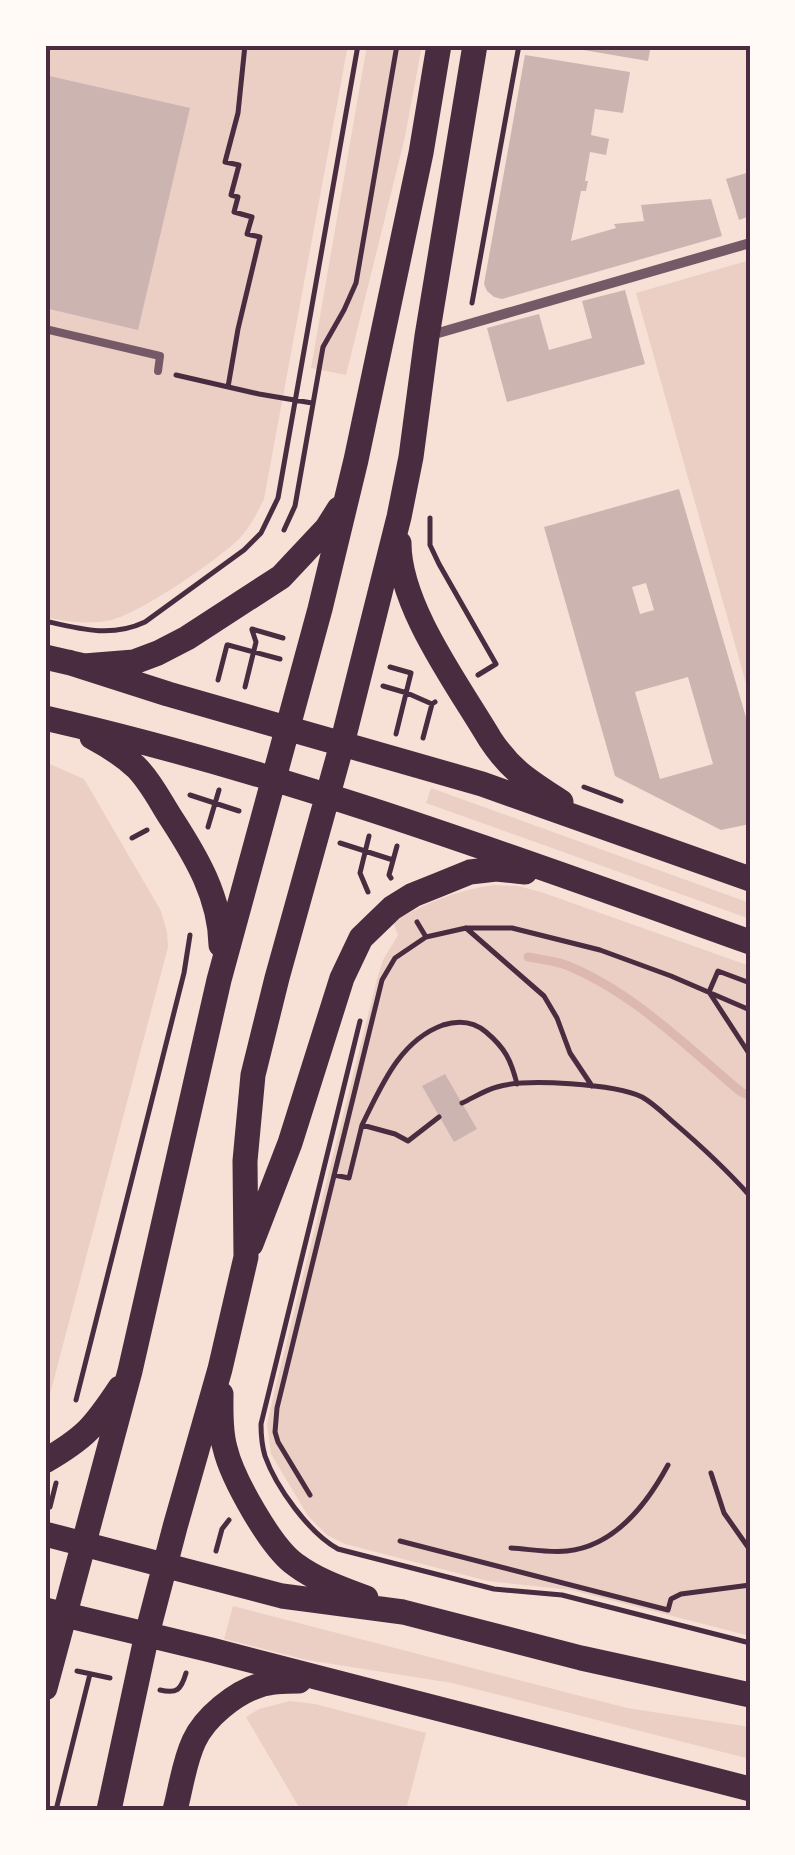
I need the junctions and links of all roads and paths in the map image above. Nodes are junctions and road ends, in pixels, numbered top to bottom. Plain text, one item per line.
1 (245, 45) edge
2 (358, 45) edge
3 (397, 45) edge
4 (439, 45) edge
5 (475, 45) edge
6 (519, 45) edge
7 (750, 243) edge
8 (466, 325) junction
9 (45, 329) edge
10 (427, 336) junction
11 (158, 371) joint
12 (228, 387) junction
13 (296, 400) junction
14 (313, 403) junction
15 (348, 496) junction
16 (398, 517) junction
17 (283, 533) dead end
18 (238, 604) junction
19 (45, 621) edge
20 (442, 657) junction
21 (56, 659) edge
22 (238, 714) junction
23 (50, 719) edge
24 (286, 728) junction
25 (342, 744) junction
26 (390, 757) junction
27 (226, 765) junction
28 (272, 779) junction
29 (584, 786) dead end
30 (327, 796) junction
31 (636, 806) dead end
32 (376, 812) junction
33 (628, 835) junction
34 (187, 842) junction
35 (750, 879) edge
36 (589, 884) junction
37 (382, 916) junction
38 (190, 922) dead end
39 (466, 928) junction
40 (750, 942) edge
41 (219, 980) junction
42 (750, 983) edge
43 (709, 992) junction
44 (364, 1008) dead end
45 (750, 1010) edge
46 (750, 1055) edge
47 (517, 1084) junction
48 (592, 1086) junction
49 (462, 1104) dead end
50 (440, 1117) dead end
51 (362, 1125) junction
52 (334, 1174) junction
53 (750, 1196) edge
54 (246, 1257) junction
55 (220, 1369) junction
56 (130, 1371) junction
57 (74, 1405) dead end
58 (46, 1460) edge
59 (668, 1465) dead end
60 (710, 1473) dead end
61 (310, 1495) dead end
62 (47, 1524) edge
63 (400, 1542) dead end
64 (84, 1544) junction
65 (511, 1548) dead end
66 (750, 1550) edge
67 (164, 1565) junction
68 (750, 1585) edge
69 (403, 1612) junction
70 (55, 1613) edge
71 (147, 1634) junction
72 (750, 1643) edge
73 (90, 1674) dead end
74 (339, 1683) junction
75 (45, 1688) edge
76 (750, 1695) edge
77 (750, 1789) edge
78 (56, 1810) edge
79 (109, 1810) edge
80 (175, 1810) edge

1 - 12 path
2 - 13 path
3 - 14 path
4 - 15 main road
5 - 10 main road
6 - 8 path
7 - 8 street
8 - 10 street
9 - 11 lane
10 - 16 main road
11 - 12 path
12 - 13 path
13 - 14 path
13 - 19 path
14 - 17 path
15 - 18 main road
15 - 24 main road
16 - 20 main road
16 - 25 main road
18 - 21 main road
18 - 22 path
20 - 26 path
20 - 33 main road
21 - 22 main road
22 - 24 main road
23 - 27 main road
23 - 34 main road
24 - 25 main road
24 - 28 main road
25 - 26 main road
25 - 30 main road
26 - 33 main road
27 - 28 main road
27 - 34 path
28 - 30 main road
28 - 41 main road
29 - 31 path
30 - 32 main road
30 - 54 main road
32 - 36 main road
32 - 37 path
33 - 35 main road
34 - 41 main road
36 - 37 main road
36 - 40 main road
37 - 54 main road
38 - 57 path
39 - 43 path
39 - 48 path
39 - 52 path
41 - 56 main road
42 - 43 path
43 - 45 path
43 - 46 path
44 - 72 path
47 - 48 path
47 - 49 path
47 - 51 path
48 - 53 path
50 - 51 path
51 - 52 path
52 - 61 path
54 - 55 main road
55 - 67 main road
55 - 69 main road
56 - 58 main road
56 - 64 main road
58 - 62 path
59 - 65 path
60 - 66 path
62 - 64 main road
63 - 68 path
64 - 67 main road
64 - 70 main road
67 - 69 main road
67 - 71 main road
69 - 76 main road
70 - 71 main road
70 - 75 main road
71 - 74 main road
71 - 79 main road
73 - 78 path
74 - 77 main road
74 - 80 main road

